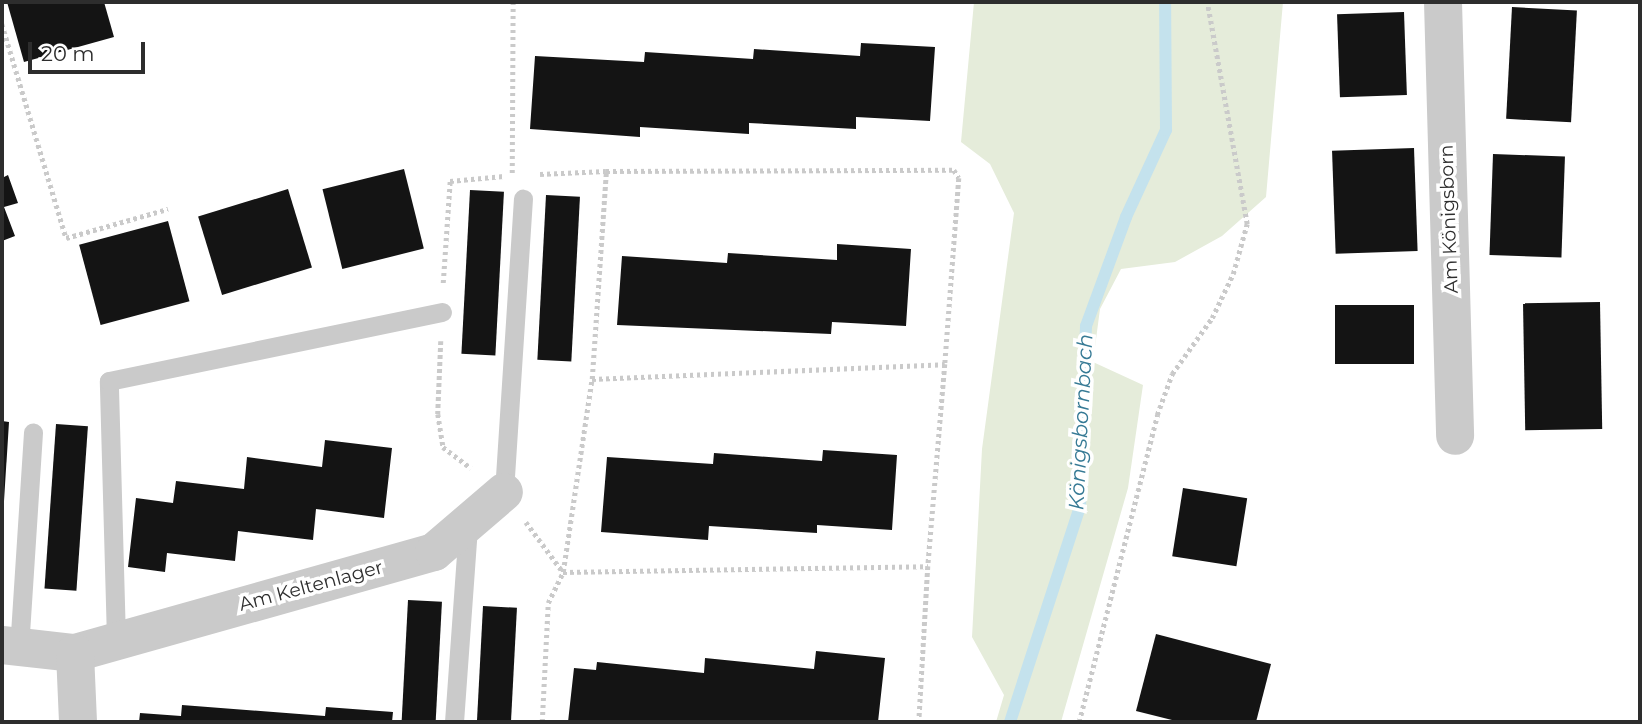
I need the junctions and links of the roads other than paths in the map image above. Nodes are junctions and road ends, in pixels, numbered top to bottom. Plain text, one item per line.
1 (1443, 2) edge
2 (523, 200) road end
3 (442, 313) dead end
4 (33, 432) dead end
5 (1455, 436) dead end
6 (504, 492) joint
7 (468, 524) junction
8 (116, 639) junction
9 (10, 647) edge
10 (75, 653) junction
11 (78, 722) edge
12 (454, 722) edge

1 - 5 street, Am Königsborn
2 - 6 lane
3 - 8 lane
4 - 9 lane
6 - 7 street, Am Keltenlager
7 - 8 street, Am Keltenlager
7 - 12 lane
8 - 10 street, Am Keltenlager
9 - 10 street, Am Keltenlager
10 - 11 street

